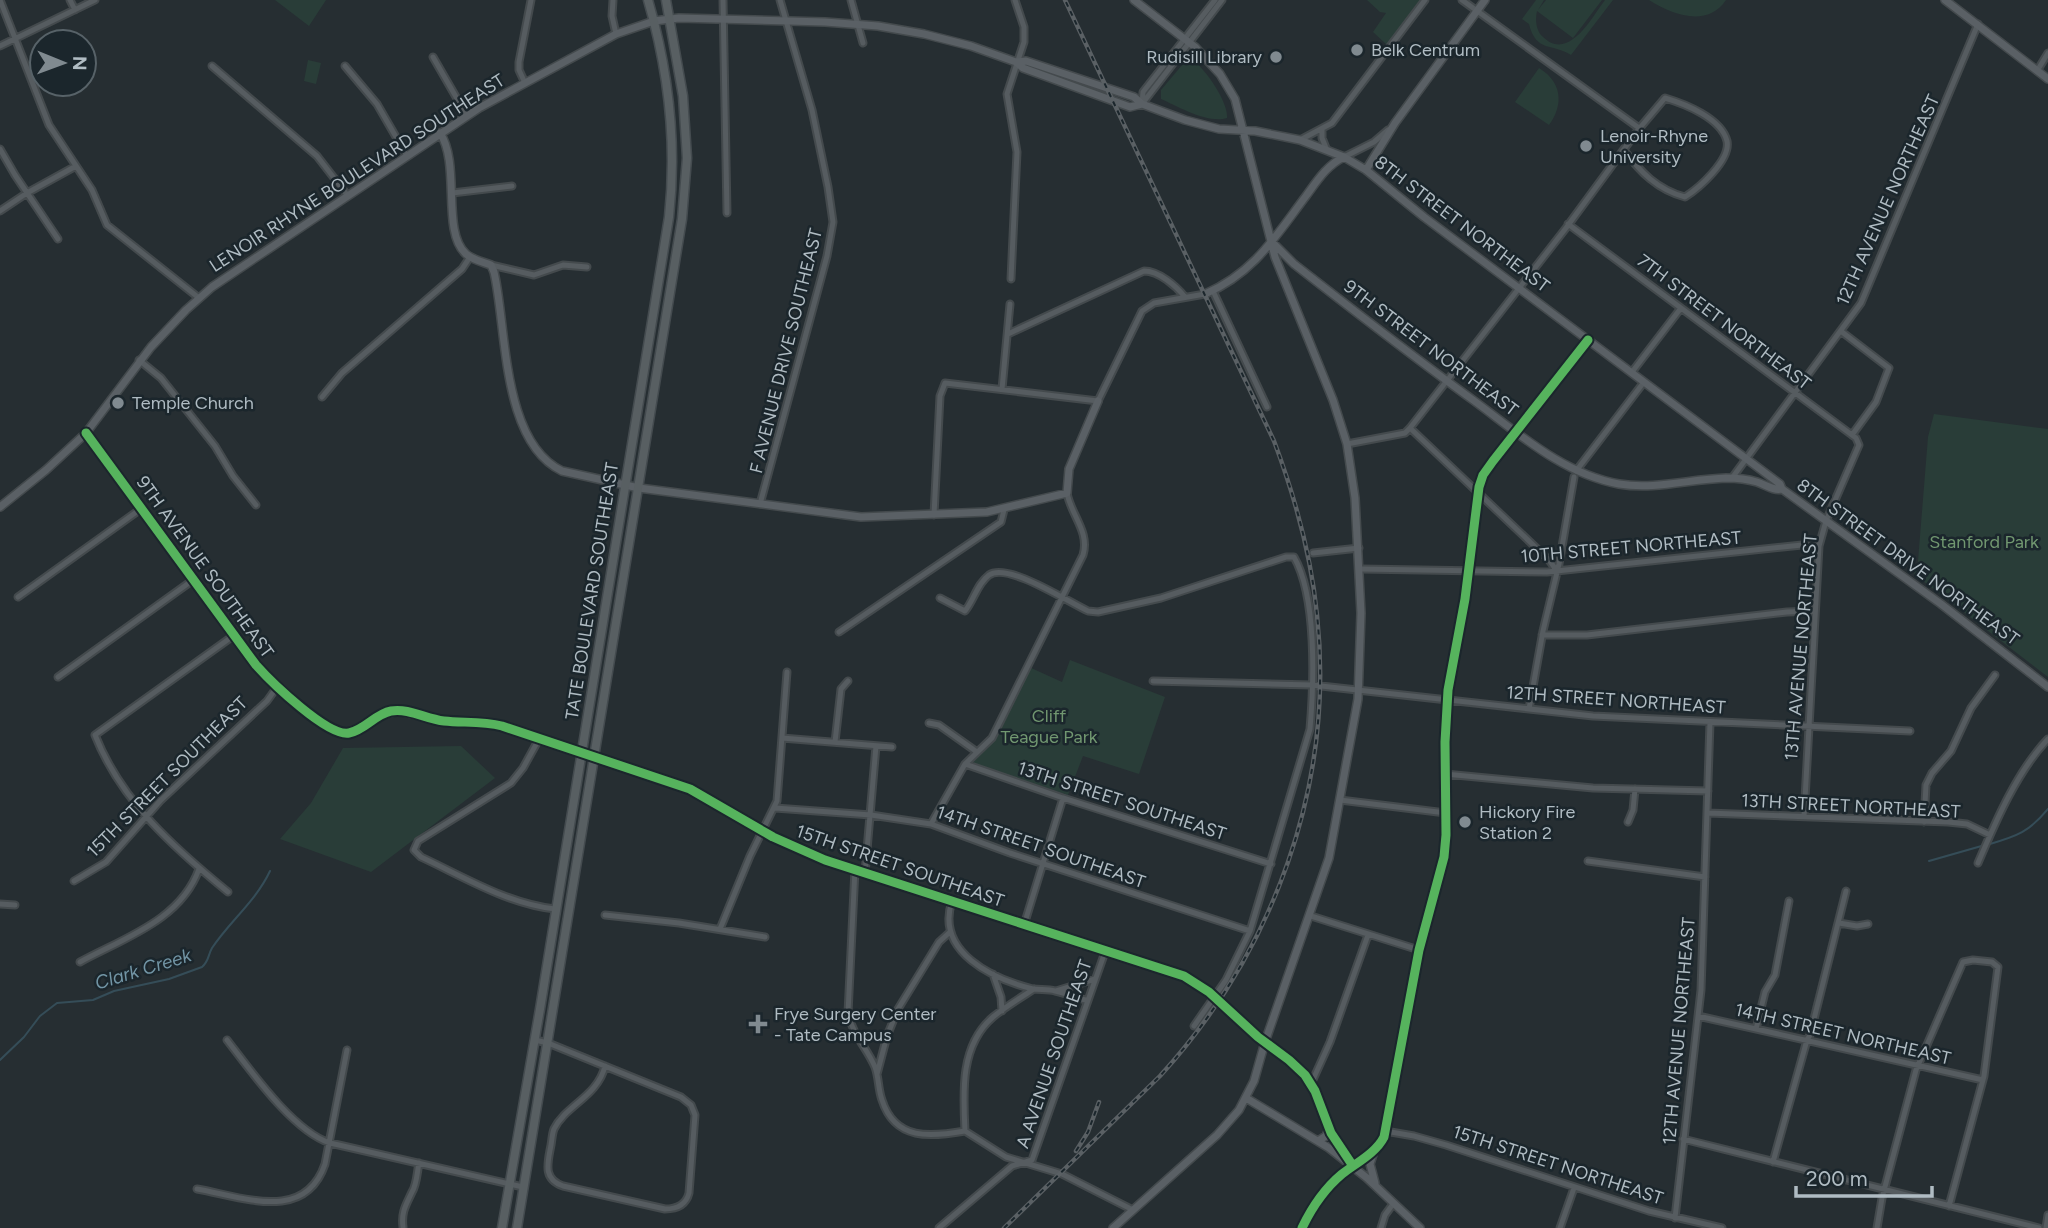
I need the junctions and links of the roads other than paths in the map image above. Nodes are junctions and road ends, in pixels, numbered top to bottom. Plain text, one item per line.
1 (1, 0) edge
2 (70, 0) edge
3 (95, 0) edge
4 (531, 0) edge
5 (613, 0) edge
6 (648, 0) edge
7 (666, 0) edge
8 (723, 0) edge
9 (780, 0) edge
10 (851, 0) edge
11 (1015, 0) edge
12 (1134, 0) edge
13 (1215, 0) edge
14 (1222, 0) edge
15 (1426, 0) edge
16 (1462, 0) edge
17 (1485, 0) edge
18 (1945, 0) edge
19 (75, 9) junction
20 (1477, 11) junction
21 (668, 18) junction
22 (722, 19) junction
23 (786, 20) junction
24 (654, 21) junction
25 (858, 24) junction
26 (1978, 24) junction
27 (616, 34) junction
28 (15, 39) junction
29 (1187, 41) junction
30 (863, 43) dead end
31 (0, 46) edge
32 (2048, 53) edge
33 (433, 57) dead end
34 (1016, 62) junction
35 (212, 66) dead end
36 (345, 66) dead end
37 (2037, 71) junction
38 (2048, 79) edge
39 (525, 83) junction
40 (1142, 104) junction
41 (467, 116) junction
42 (1395, 123) junction
43 (1639, 128) junction
44 (1322, 129) junction
45 (1243, 131) junction
46 (440, 133) junction
47 (1300, 140) junction
48 (1326, 148) junction
49 (0, 149) edge
50 (1624, 150) junction
51 (407, 156) junction
52 (1344, 157) junction
53 (76, 166) junction
54 (1366, 170) junction
55 (512, 186) dead end
56 (27, 193) junction
57 (452, 193) junction
58 (348, 196) junction
59 (0, 211) edge
60 (727, 213) dead end
61 (1568, 225) junction
62 (58, 239) dead end
63 (1272, 242) junction
64 (470, 257) junction
65 (491, 265) junction
66 (587, 267) dead end
67 (1011, 279) dead end
68 (1520, 288) junction
69 (1209, 293) junction
70 (1185, 297) junction
71 (199, 298) junction
72 (1010, 304) dead end
73 (1681, 308) junction
74 (1842, 332) junction
75 (1008, 334) junction
76 (1588, 340) junction
77 (139, 360) junction
78 (1632, 372) junction
79 (1447, 381) junction
80 (1644, 382) junction
81 (1002, 389) junction
82 (1795, 393) junction
83 (322, 397) dead end
84 (1098, 401) junction
85 (1267, 407) dead end
86 (1410, 428) junction
87 (1517, 432) junction
88 (86, 433) junction
89 (1852, 435) junction
90 (1347, 444) junction
91 (1859, 445) joint
92 (1746, 458) junction
93 (1575, 474) junction
94 (1732, 478) junction
95 (626, 484) junction
96 (639, 488) junction
97 (1782, 489) junction
98 (1478, 492) junction
99 (1067, 493) junction
100 (760, 504) junction
101 (256, 505) dead end
102 (0, 507) edge
103 (142, 508) junction
104 (1004, 510) junction
105 (934, 515) junction
106 (1826, 521) junction
107 (1819, 546) junction
108 (1359, 548) junction
109 (1313, 553) dead end
110 (1361, 569) junction
111 (1469, 571) junction
112 (1556, 571) junction
113 (193, 580) junction
114 (18, 597) dead end
115 (1060, 597) junction
116 (940, 598) dead end
117 (1815, 611) junction
118 (839, 632) dead end
119 (1542, 635) junction
120 (233, 636) junction
121 (787, 672) dead end
122 (1995, 675) dead end
123 (58, 677) dead end
124 (848, 681) dead end
125 (1153, 681) dead end
126 (1312, 685) junction
127 (278, 687) junction
128 (2048, 687) edge
129 (1359, 690) junction
130 (1447, 700) junction
131 (1529, 709) junction
132 (1710, 722) junction
133 (929, 723) dead end
134 (1808, 726) junction
135 (1910, 731) dead end
136 (340, 733) joint
137 (782, 738) junction
138 (539, 739) junction
139 (2048, 739) edge
140 (835, 742) junction
141 (876, 746) junction
142 (892, 747) dead end
143 (977, 751) junction
144 (581, 754) junction
145 (594, 758) junction
146 (965, 764) junction
147 (1445, 774) junction
148 (1635, 789) junction
149 (1708, 791) junction
150 (1063, 798) junction
151 (1340, 800) junction
152 (775, 808) junction
153 (1446, 813) junction
154 (1708, 813) junction
155 (871, 815) junction
156 (146, 816) junction
157 (1804, 817) junction
158 (1628, 822) dead end
159 (1924, 822) junction
160 (931, 824) junction
161 (763, 831) junction
162 (1990, 835) junction
163 (1588, 861) dead end
164 (1042, 863) junction
165 (1978, 863) dead end
166 (1271, 864) junction
167 (199, 869) junction
168 (855, 870) junction
169 (865, 873) junction
170 (1705, 877) junction
171 (74, 881) dead end
172 (1846, 891) dead end
173 (228, 892) dead end
174 (952, 901) junction
175 (1789, 901) dead end
176 (0, 904) edge
177 (15, 905) dead end
178 (555, 909) junction
179 (605, 915) dead end
180 (1311, 916) junction
181 (1839, 923) junction
182 (1868, 924) dead end
183 (1024, 925) junction
184 (720, 929) junction
185 (1250, 931) junction
186 (950, 932) junction
187 (1368, 935) junction
188 (765, 937) dead end
189 (1419, 950) junction
190 (1105, 952) junction
191 (80, 962) dead end
192 (993, 974) junction
193 (1095, 979) junction
194 (1034, 989) junction
195 (1056, 990) junction
196 (1214, 996) junction
197 (1087, 1000) junction
198 (1002, 1011) junction
199 (1698, 1016) junction
200 (1194, 1026) dead end
201 (1756, 1029) junction
202 (227, 1040) dead end
203 (535, 1040) junction
204 (1807, 1040) junction
205 (1265, 1042) junction
206 (548, 1043) junction
207 (348, 1050) dead end
208 (1918, 1064) junction
209 (605, 1066) junction
210 (877, 1075) junction
211 (1983, 1080) junction
212 (1311, 1084) junction
213 (1246, 1098) junction
214 (1329, 1129) junction
215 (965, 1131) junction
216 (1385, 1131) junction
217 (1683, 1139) junction
218 (1318, 1141) junction
219 (330, 1143) junction
220 (1375, 1148) junction
221 (1773, 1162) junction
222 (419, 1163) junction
223 (1026, 1163) junction
224 (1353, 1166) junction
225 (510, 1184) junction
226 (523, 1186) junction
227 (1574, 1188) junction
228 (197, 1189) dead end
229 (1379, 1189) junction
230 (1884, 1189) junction
231 (1393, 1203) junction
232 (1949, 1206) junction
233 (1133, 1210) junction
234 (2048, 1215) edge
235 (1675, 1217) junction
236 (403, 1227) edge
237 (502, 1228) edge
238 (517, 1228) edge
239 (939, 1228) edge
240 (1113, 1228) edge
241 (1302, 1228) edge
242 (1381, 1228) edge
243 (1420, 1228) edge
244 (1560, 1228) edge
245 (1722, 1228) edge
246 (1877, 1228) edge
247 (2039, 1228) edge
248 (2046, 1228) edge

1 - 28 street
2 - 19 street
3 - 19 street
4 - 39 street
5 - 27 street
6 - 24 main road, TATE BOULEVARD SOUTHEAST
7 - 21 main road, TATE BOULEVARD SOUTHEAST
8 - 22 street
9 - 23 street, F AVENUE DRIVE SOUTHEAST
10 - 25 street
11 - 34 street
12 - 29 main road
13 - 29 street
14 - 29 street
15 - 44 street
16 - 20 street
17 - 20 main road
18 - 26 main road
19 - 28 street
20 - 42 main road
20 - 43 street
21 - 22 main road, LENOIR RHYNE BOULEVARD SOUTHEAST
21 - 24 main road, LENOIR RHYNE BOULEVARD SOUTHEAST
21 - 96 main road, TATE BOULEVARD SOUTHEAST
22 - 23 main road, LENOIR RHYNE BOULEVARD SOUTHEAST
22 - 60 street
23 - 25 main road, LENOIR RHYNE BOULEVARD SOUTHEAST
23 - 100 street, F AVENUE DRIVE SOUTHEAST
24 - 27 main road, LENOIR RHYNE BOULEVARD SOUTHEAST
24 - 95 main road, TATE BOULEVARD SOUTHEAST
25 - 30 street
25 - 34 main road, LENOIR RHYNE BOULEVARD SOUTHEAST
26 - 37 main road
26 - 74 street, 12TH AVENUE NORTHEAST
27 - 39 main road, LENOIR RHYNE BOULEVARD SOUTHEAST
28 - 31 street
28 - 53 street
29 - 40 street
29 - 45 main road
32 - 37 street
33 - 41 street
34 - 40 main road, LENOIR RHYNE BOULEVARD SOUTHEAST
34 - 40 main road, LENOIR RHYNE BOULEVARD SOUTHEAST
34 - 67 street
35 - 58 street
36 - 51 street
37 - 38 main road
39 - 41 main road, LENOIR RHYNE BOULEVARD SOUTHEAST
40 - 45 main road, LENOIR RHYNE BOULEVARD SOUTHEAST
41 - 46 main road, LENOIR RHYNE BOULEVARD SOUTHEAST
42 - 52 street
42 - 54 main road
43 - 50 street
43 - 50 street
44 - 47 street
44 - 48 street
45 - 47 main road, 8TH STREET NORTHEAST
45 - 63 main road
46 - 51 main road, LENOIR RHYNE BOULEVARD SOUTHEAST
46 - 57 main road
47 - 48 main road, 8TH STREET NORTHEAST
48 - 52 main road, 8TH STREET NORTHEAST
49 - 56 street
50 - 61 street
51 - 58 main road, LENOIR RHYNE BOULEVARD SOUTHEAST
52 - 54 main road, 8TH STREET NORTHEAST
52 - 63 main road
53 - 56 street
53 - 71 street
54 - 68 main road, 8TH STREET NORTHEAST
55 - 57 street
56 - 59 street
56 - 62 street
57 - 64 main road
58 - 71 main road, LENOIR RHYNE BOULEVARD SOUTHEAST
61 - 68 street
61 - 73 street, 7TH STREET NORTHEAST
63 - 69 main road
63 - 79 main road, 9TH STREET NORTHEAST
63 - 90 main road
64 - 65 main road
64 - 83 street
65 - 66 street
65 - 95 main road
68 - 76 main road, 8TH STREET NORTHEAST
68 - 79 street
69 - 70 street
69 - 85 street
70 - 75 street
70 - 84 street
71 - 77 main road, LENOIR RHYNE BOULEVARD SOUTHEAST
72 - 75 street
73 - 78 street
73 - 82 street, 7TH STREET NORTHEAST
74 - 82 street, 12TH AVENUE NORTHEAST
74 - 89 street
75 - 81 street
76 - 78 main road, 8TH STREET NORTHEAST
76 - 87 street
77 - 88 main road, LENOIR RHYNE BOULEVARD SOUTHEAST
77 - 101 street
78 - 80 main road, 8TH STREET NORTHEAST
79 - 86 street
79 - 87 main road, 9TH STREET NORTHEAST
80 - 92 main road, 8TH STREET NORTHEAST
80 - 93 street
81 - 84 street
81 - 105 street
82 - 89 street, 7TH STREET NORTHEAST
82 - 92 street, 12TH AVENUE NORTHEAST
84 - 99 main road
86 - 90 street
86 - 98 street
87 - 93 main road, 9TH STREET NORTHEAST
87 - 98 street
88 - 102 main road, LENOIR RHYNE BOULEVARD SOUTHEAST
88 - 103 street, 9TH AVENUE SOUTHEAST
89 - 91 street, 7TH STREET NORTHEAST
90 - 108 main road
91 - 106 street, 13TH AVENUE NORTHEAST
92 - 94 street, 12TH AVENUE NORTHEAST
92 - 97 main road, 8TH STREET NORTHEAST
93 - 94 main road, 9TH STREET NORTHEAST
93 - 112 street
94 - 97 main road, 9TH STREET NORTHEAST
95 - 96 main road
95 - 144 main road, TATE BOULEVARD SOUTHEAST
96 - 100 main road
96 - 145 main road, TATE BOULEVARD SOUTHEAST
97 - 106 main road, 8TH STREET DRIVE NORTHEAST
98 - 111 street
98 - 112 street
99 - 104 main road
99 - 115 street
100 - 105 main road
103 - 113 street, 9TH AVENUE SOUTHEAST
103 - 114 street
104 - 105 main road
104 - 118 street
106 - 107 street, 13TH AVENUE NORTHEAST
106 - 128 main road, 8TH STREET DRIVE NORTHEAST
107 - 112 street, 10TH STREET NORTHEAST
107 - 117 street, 13TH AVENUE NORTHEAST
108 - 109 street
108 - 110 main road
110 - 111 street, 10TH STREET NORTHEAST
110 - 129 main road
111 - 112 street, 10TH STREET NORTHEAST
111 - 130 street
112 - 119 street
113 - 120 street, 9TH AVENUE SOUTHEAST
113 - 123 street
115 - 116 street
115 - 126 street
115 - 143 street
117 - 119 street
117 - 134 street, 13TH AVENUE NORTHEAST
119 - 131 street
120 - 127 street, 9TH AVENUE SOUTHEAST
120 - 156 street
121 - 137 street
122 - 159 street
124 - 140 street
125 - 126 street, 12TH STREET NORTHEAST
126 - 129 street, 12TH STREET NORTHEAST
126 - 166 street
127 - 136 street, 9TH AVENUE SOUTHEAST
127 - 156 street, 15TH STREET SOUTHEAST
129 - 130 street, 12TH STREET NORTHEAST
129 - 151 main road
130 - 131 street, 12TH STREET NORTHEAST
130 - 147 street
131 - 132 street, 12TH STREET NORTHEAST
132 - 134 street, 12TH STREET NORTHEAST
132 - 149 street, 12TH AVENUE NORTHEAST
133 - 143 street
134 - 135 street, 12TH STREET NORTHEAST
134 - 157 street, 13TH AVENUE NORTHEAST
136 - 138 main road, 15TH STREET SOUTHEAST
137 - 140 street
137 - 152 street
138 - 144 main road, 15TH STREET SOUTHEAST
138 - 178 street
139 - 162 street
140 - 141 street
141 - 142 street
141 - 155 street
143 - 146 street
144 - 145 main road, 15TH STREET SOUTHEAST
144 - 178 main road, TATE BOULEVARD SOUTHEAST
145 - 161 main road, 15TH STREET SOUTHEAST
145 - 206 main road, TATE BOULEVARD SOUTHEAST
146 - 150 street, 13TH STREET SOUTHEAST
146 - 160 street
147 - 148 street
147 - 153 street
148 - 149 street
148 - 158 street
149 - 154 street, 12TH AVENUE NORTHEAST
150 - 164 street
150 - 166 street, 13TH STREET SOUTHEAST
151 - 153 street
151 - 180 main road
152 - 155 street, 14TH STREET SOUTHEAST
152 - 161 street
153 - 189 street
154 - 157 street, 13TH STREET NORTHEAST
154 - 170 street, 12TH AVENUE NORTHEAST
155 - 160 street, 14TH STREET SOUTHEAST
155 - 169 street
156 - 167 street
156 - 171 street, 15TH STREET SOUTHEAST
157 - 159 street, 13TH STREET NORTHEAST
159 - 162 street, 13TH STREET NORTHEAST
160 - 164 street, 14TH STREET SOUTHEAST
161 - 168 main road, 15TH STREET SOUTHEAST
161 - 184 street
162 - 165 street
163 - 170 street
164 - 183 street
164 - 185 street, 14TH STREET SOUTHEAST
166 - 185 street
167 - 173 street
167 - 191 street
168 - 169 main road, 15TH STREET SOUTHEAST
168 - 210 street
169 - 174 main road, 15TH STREET SOUTHEAST
170 - 199 street, 12TH AVENUE NORTHEAST
172 - 181 street
174 - 183 main road, 15TH STREET SOUTHEAST
174 - 186 street
175 - 201 street
176 - 177 street
178 - 203 main road, TATE BOULEVARD SOUTHEAST
179 - 184 street
180 - 187 street
180 - 205 main road
181 - 182 street
181 - 204 street
183 - 190 main road, 15TH STREET SOUTHEAST
184 - 188 street
185 - 196 street
186 - 192 street
186 - 210 street
187 - 189 street
187 - 212 street
189 - 216 street
190 - 193 street, A AVENUE SOUTHEAST
190 - 196 main road, 15TH STREET SOUTHEAST
192 - 194 street
192 - 198 street
193 - 195 street
193 - 197 street, A AVENUE SOUTHEAST
194 - 195 street
194 - 198 street
195 - 197 street
196 - 200 street
196 - 205 main road
197 - 223 street, A AVENUE SOUTHEAST
198 - 215 street
199 - 201 street, 14TH STREET NORTHEAST
199 - 217 street, 12TH AVENUE NORTHEAST
201 - 204 street, 14TH STREET NORTHEAST
202 - 219 street
203 - 206 street
203 - 225 main road, TATE BOULEVARD SOUTHEAST
204 - 208 street, 14TH STREET NORTHEAST
204 - 221 street
205 - 212 street
205 - 213 main road
206 - 209 street
206 - 226 main road, TATE BOULEVARD SOUTHEAST
207 - 219 street
208 - 211 street, 14TH STREET NORTHEAST
208 - 211 street
208 - 230 street
209 - 209 street
210 - 215 street
211 - 232 street
212 - 214 street
213 - 218 main road
213 - 233 main road
214 - 218 main road
214 - 224 street
215 - 223 street
216 - 220 street
216 - 227 street, 15TH STREET NORTHEAST
217 - 221 street
217 - 235 street, 12TH AVENUE NORTHEAST
218 - 224 main road
219 - 222 street
219 - 228 street
220 - 224 street
220 - 229 main road
221 - 230 street
222 - 225 street
222 - 236 street
223 - 233 street
223 - 239 street
224 - 229 main road
224 - 241 street
225 - 226 street
225 - 237 main road, TATE BOULEVARD SOUTHEAST
226 - 238 main road, TATE BOULEVARD SOUTHEAST
227 - 235 street, 15TH STREET NORTHEAST
227 - 244 street
229 - 231 main road
230 - 232 street
230 - 246 street
231 - 242 street
231 - 243 main road
232 - 247 street
233 - 240 main road
234 - 248 street
235 - 245 street, 15TH STREET NORTHEAST

